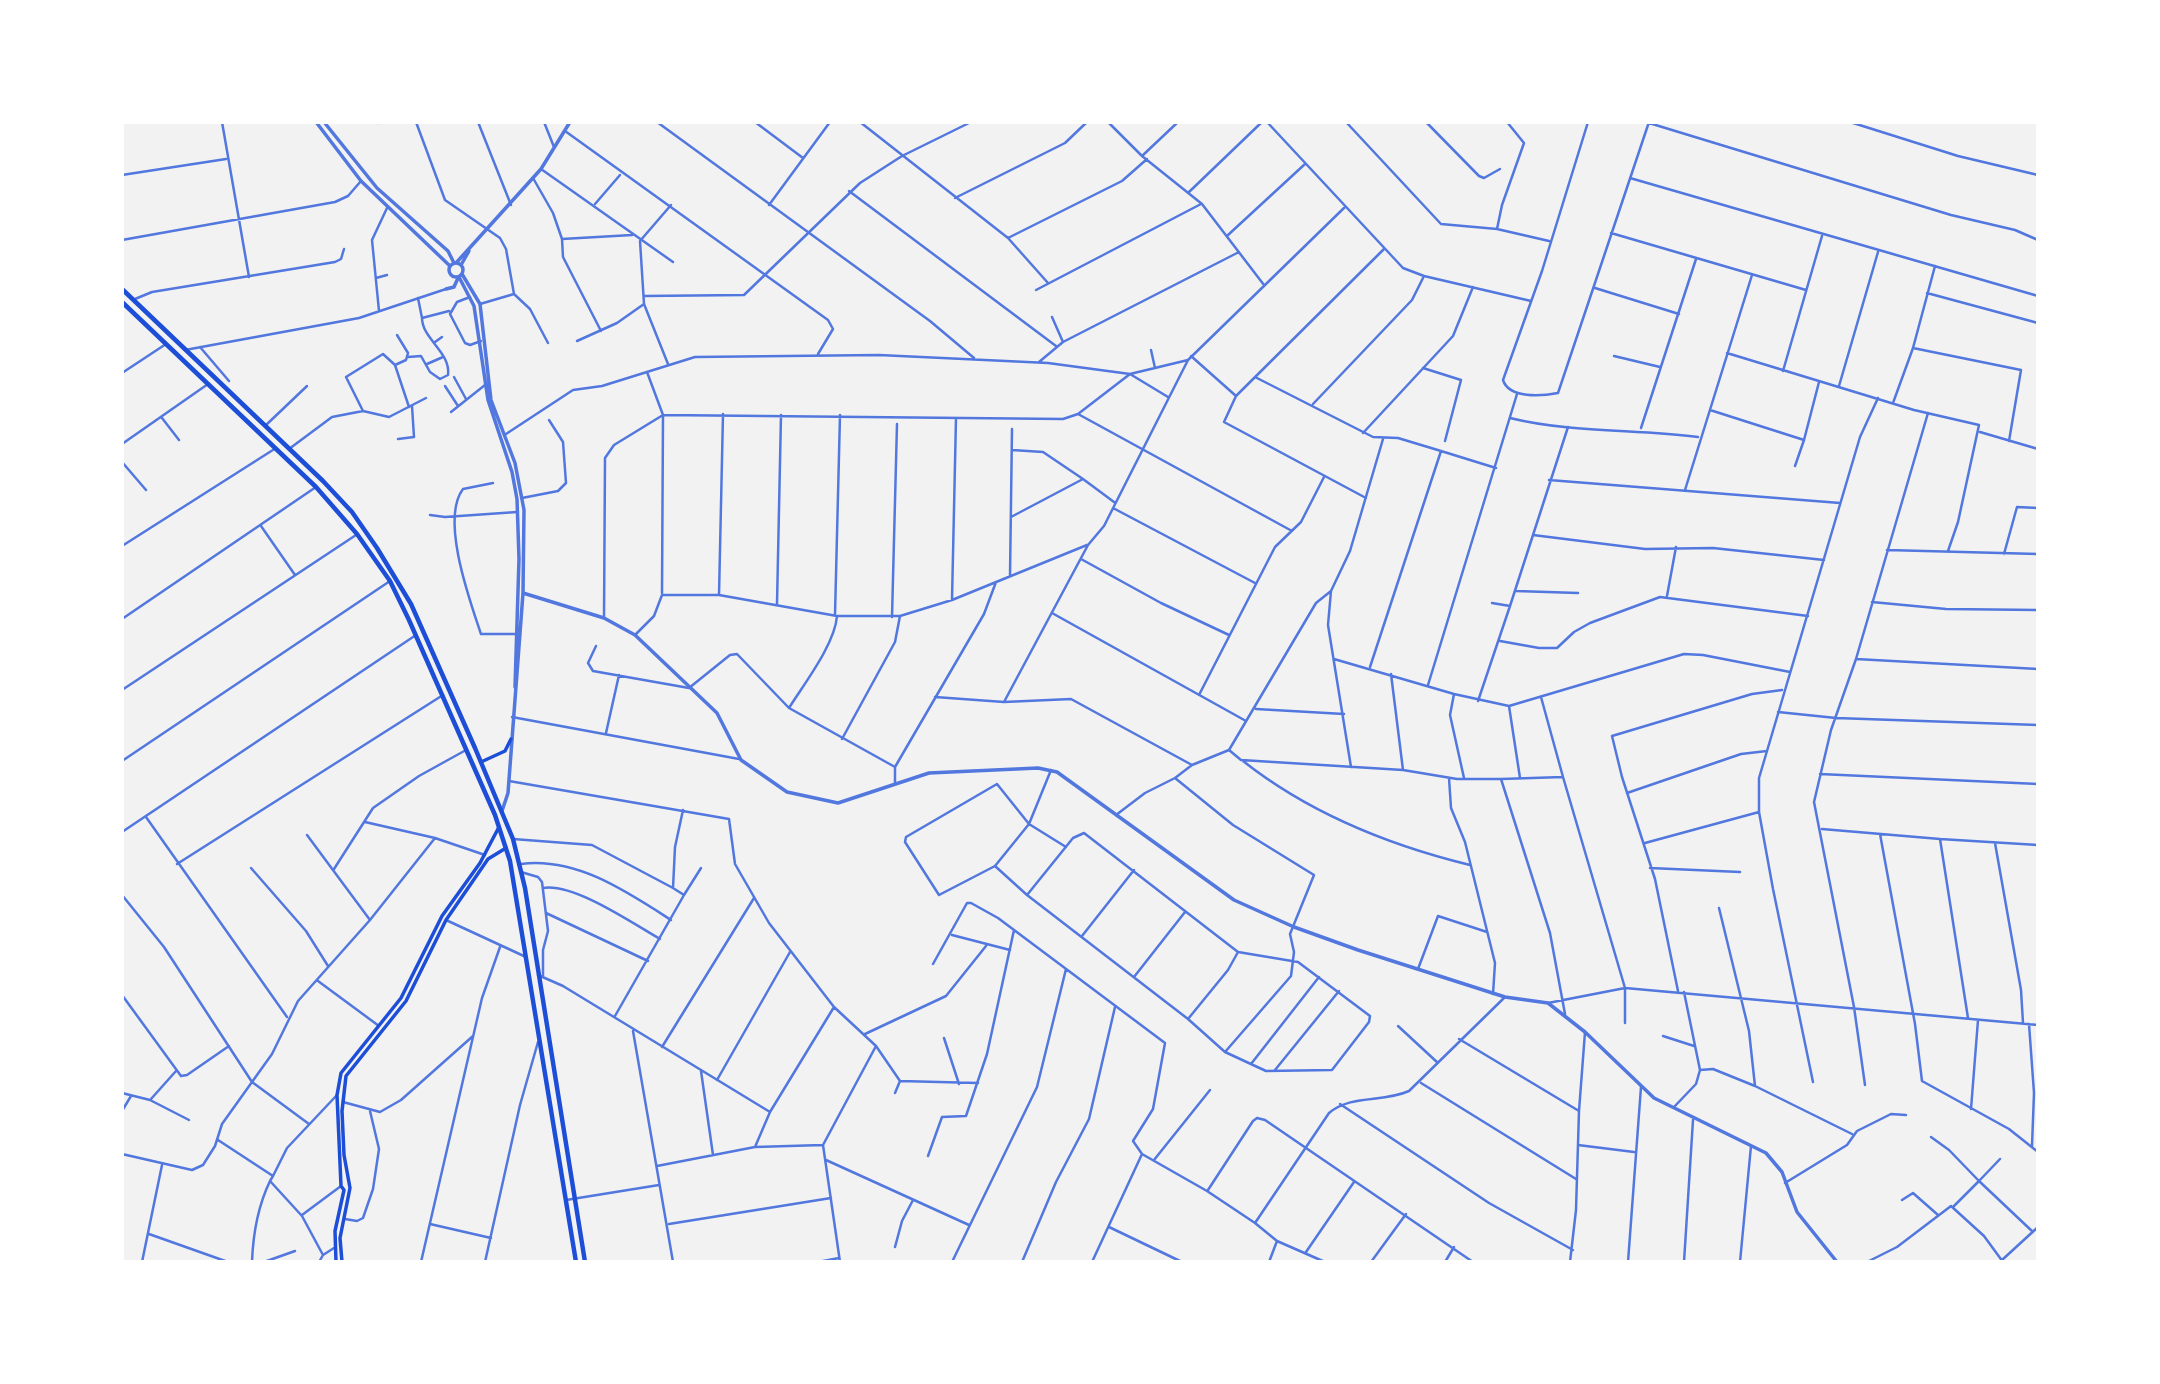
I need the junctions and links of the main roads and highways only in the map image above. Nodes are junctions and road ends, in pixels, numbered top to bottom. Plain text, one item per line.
1 (122, 289) edge
2 (122, 302) edge
3 (511, 739) road end
4 (481, 762) junction
5 (499, 827) junction
6 (506, 848) junction
7 (575, 1261) edge
8 (336, 1262) edge
9 (342, 1262) edge
10 (584, 1262) edge

1 - 4 main road
2 - 5 main road
3 - 4 main road
4 - 10 main road
5 - 6 main road
5 - 8 main road
6 - 7 main road
6 - 9 main road

